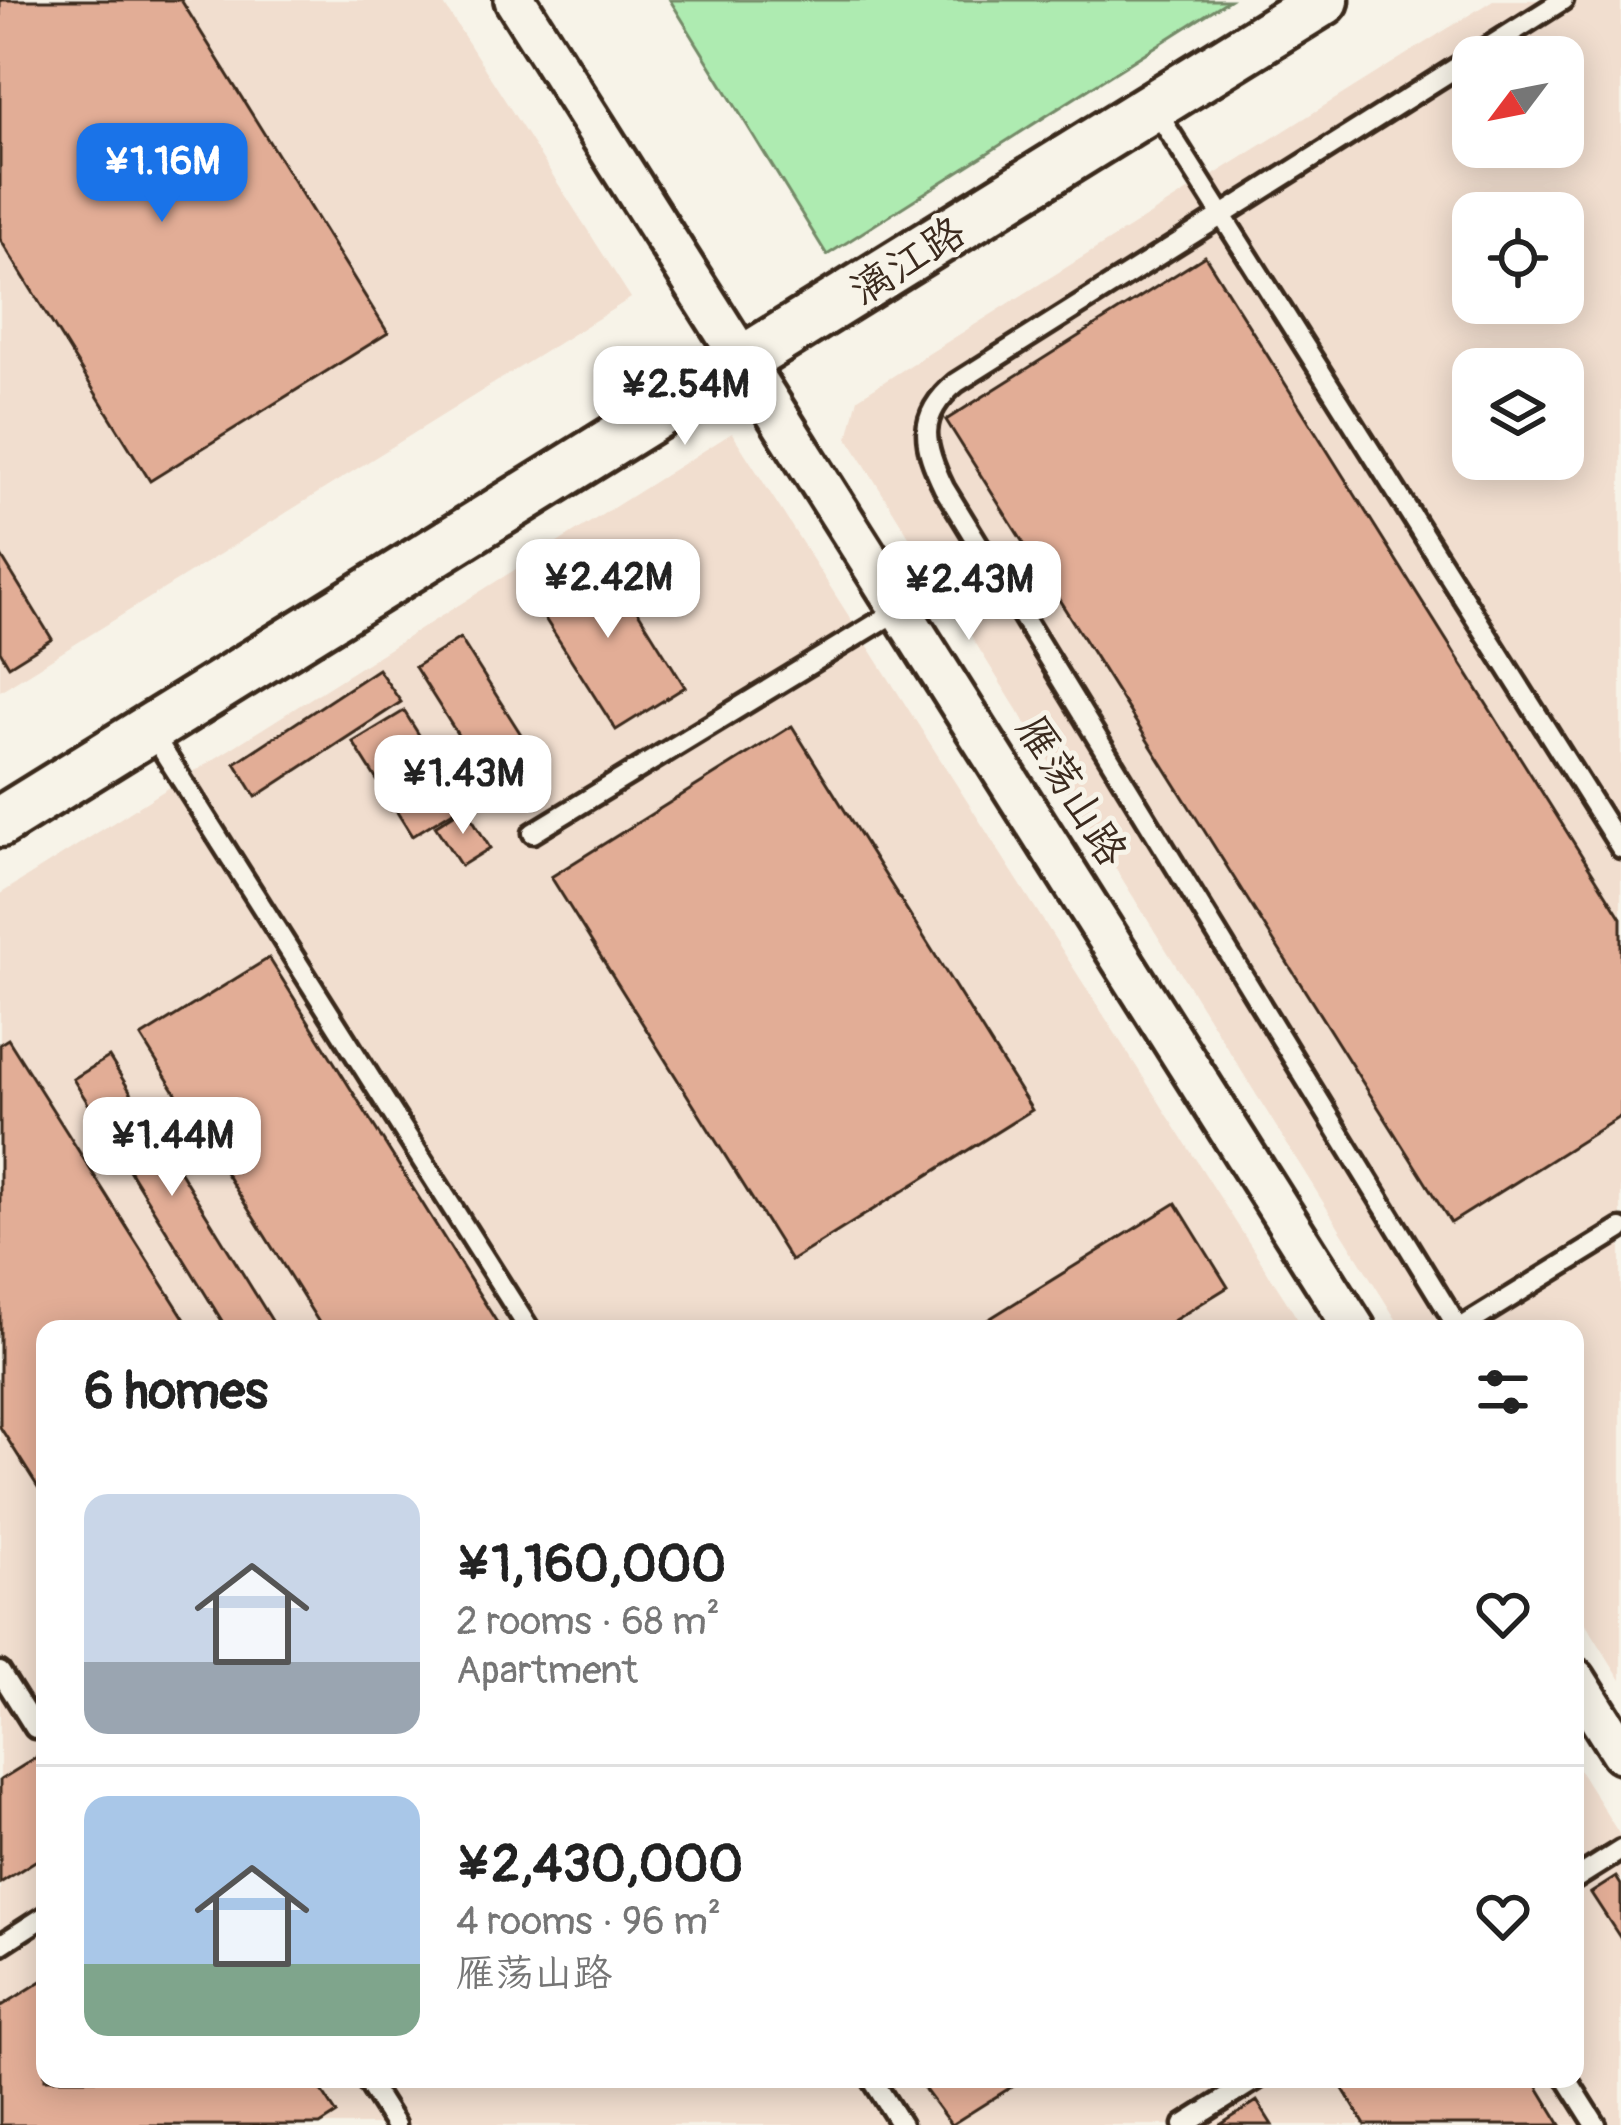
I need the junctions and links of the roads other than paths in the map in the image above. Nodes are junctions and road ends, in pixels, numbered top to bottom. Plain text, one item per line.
1 (515, 0) edge
2 (1324, 0) edge
3 (1563, 0) edge
4 (1506, 36) edge
5 (1452, 70) edge
6 (1153, 106) junction
7 (1222, 216) junction
8 (746, 360) junction
9 (902, 608) junction
10 (149, 729) junction
11 (0, 822) edge
12 (533, 833) dead end
13 (1621, 848) edge
14 (1621, 1229) edge
15 (523, 1320) edge
16 (1349, 1320) edge
17 (1454, 1320) edge
18 (1474, 1320) edge
19 (0, 1672) edge
20 (1584, 1693) edge
21 (34, 1728) dead end
22 (1621, 1752) edge
23 (1621, 1850) edge
24 (1584, 1873) edge
25 (36, 1922) edge
26 (0, 1946) edge
27 (372, 2088) edge
28 (878, 2088) edge
29 (1243, 2088) edge
30 (1573, 2088) edge
31 (395, 2125) edge
32 (901, 2125) edge
33 (1184, 2125) edge
34 (1596, 2125) edge

1 - 8 street, 雁荡山路
2 - 6 street, 漓江路
3 - 4 lane
5 - 7 lane
6 - 7 lane
6 - 8 street, 漓江路
7 - 13 lane
7 - 17 lane
8 - 9 street, 雁荡山路
8 - 10 street, 漓江路
9 - 12 lane
9 - 16 street, 雁荡山路
10 - 11 street, 漓江路
10 - 15 lane
14 - 18 lane
19 - 21 lane
20 - 22 street
23 - 24 lane
25 - 26 lane
27 - 31 lane
28 - 32 lane
29 - 33 lane
30 - 34 lane

